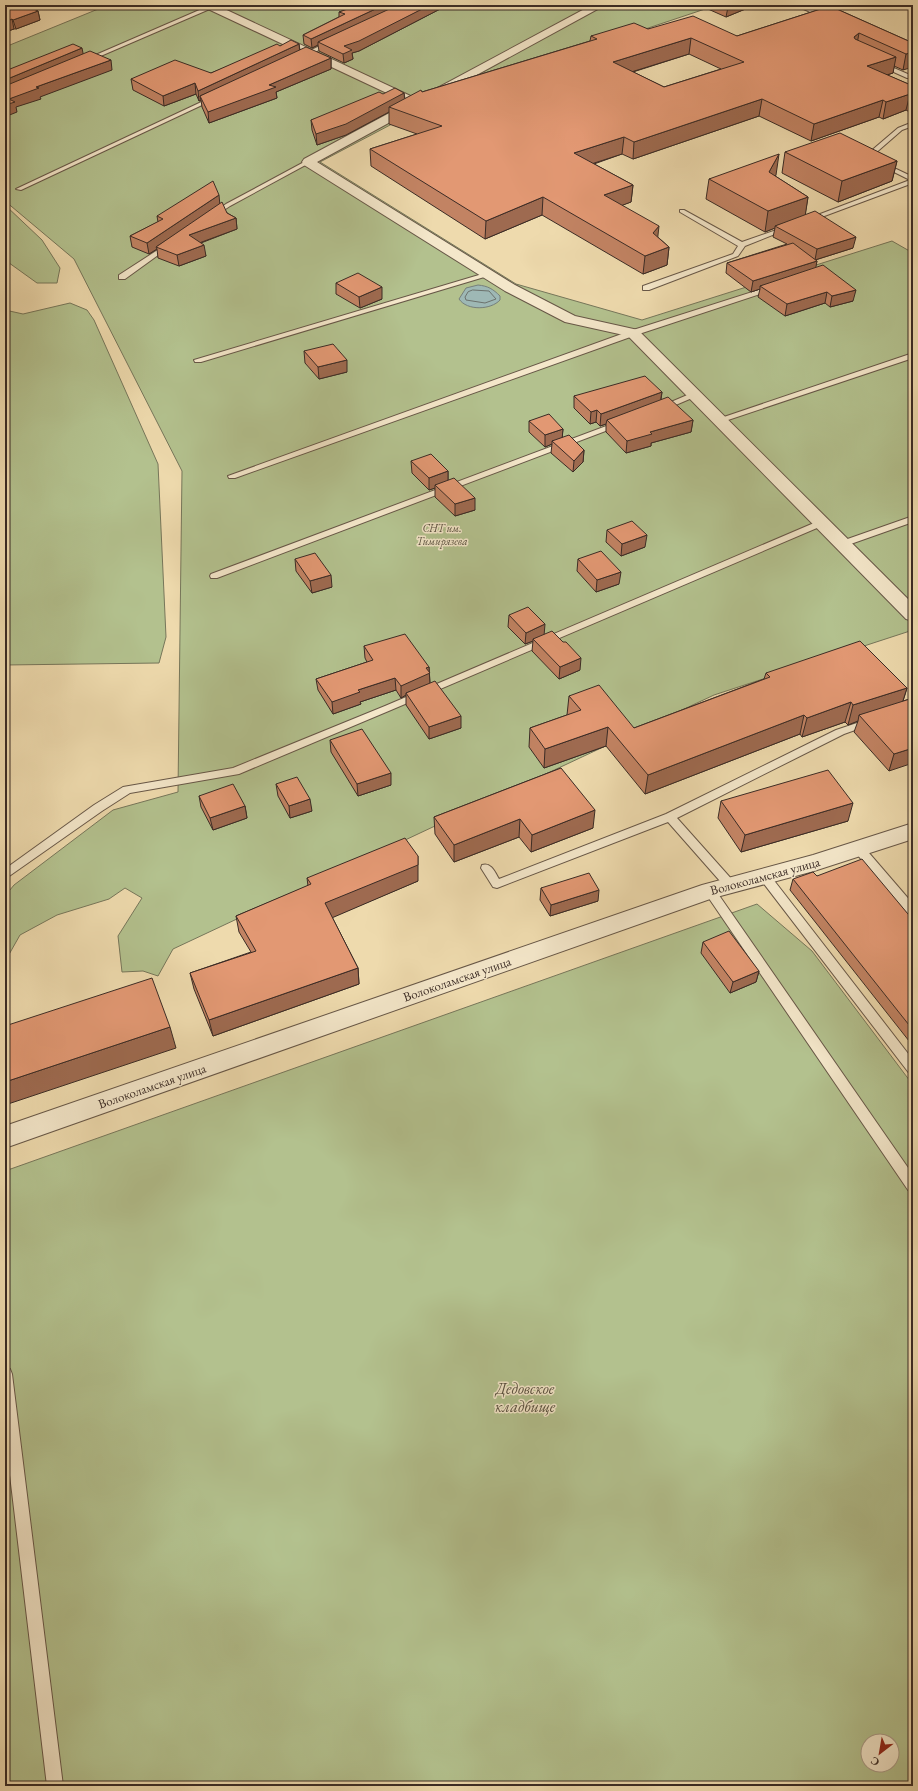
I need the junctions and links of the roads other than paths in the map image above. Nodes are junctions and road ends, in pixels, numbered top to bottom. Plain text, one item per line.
1 (600, 5) edge
2 (803, 5) edge
3 (214, 6) edge
4 (854, 27) edge
5 (336, 40) edge
6 (309, 53) junction
7 (295, 60) edge
8 (84, 61) edge
9 (875, 62) edge
10 (912, 78) edge
11 (217, 96) edge
12 (417, 103) junction
13 (913, 124) edge
14 (308, 162) junction
15 (913, 180) edge
16 (19, 189) dead end
17 (682, 211) dead end
18 (208, 219) edge
19 (802, 223) edge
20 (794, 226) edge
21 (175, 241) edge
22 (742, 245) junction
23 (489, 274) junction
24 (122, 277) dead end
25 (781, 286) edge
26 (646, 288) dead end
27 (633, 333) junction
28 (913, 355) edge
29 (198, 360) dead end
30 (695, 395) junction
31 (651, 412) edge
32 (628, 420) edge
33 (720, 420) junction
34 (232, 476) dead end
35 (913, 518) edge
36 (821, 523) junction
37 (842, 544) junction
38 (214, 576) dead end
39 (913, 615) edge
40 (877, 720) edge
41 (670, 817) junction
42 (913, 831) edge
43 (858, 849) junction
44 (486, 868) dead end
45 (5, 875) edge
46 (765, 877) junction
47 (721, 889) junction
48 (913, 912) edge
49 (913, 1069) edge
50 (5, 1137) edge
51 (913, 1186) edge
52 (5, 1374) edge
53 (55, 1786) edge

1 - 12 street
2 - 4 street
3 - 6 street
3 - 8 lane
5 - 6 lane
6 - 7 lane
6 - 12 street
9 - 10 lane
11 - 16 lane
12 - 14 street
13 - 15 lane
14 - 18 lane
14 - 23 street
15 - 19 lane
17 - 22 lane
20 - 22 lane
21 - 24 lane
22 - 26 lane
23 - 27 street
23 - 29 lane
25 - 27 lane
27 - 30 street
27 - 34 lane
28 - 33 lane
30 - 31 lane
30 - 33 street
32 - 38 lane
33 - 36 street
35 - 37 lane
36 - 37 street
36 - 45 lane
37 - 39 street
40 - 41 lane
41 - 44 lane
41 - 47 lane
42 - 43 street, Волоколамская улица
43 - 46 street, Волоколамская улица
43 - 48 lane
46 - 47 street, Волоколамская улица
46 - 49 lane
47 - 50 street, Волоколамская улица
47 - 51 lane
52 - 53 lane

